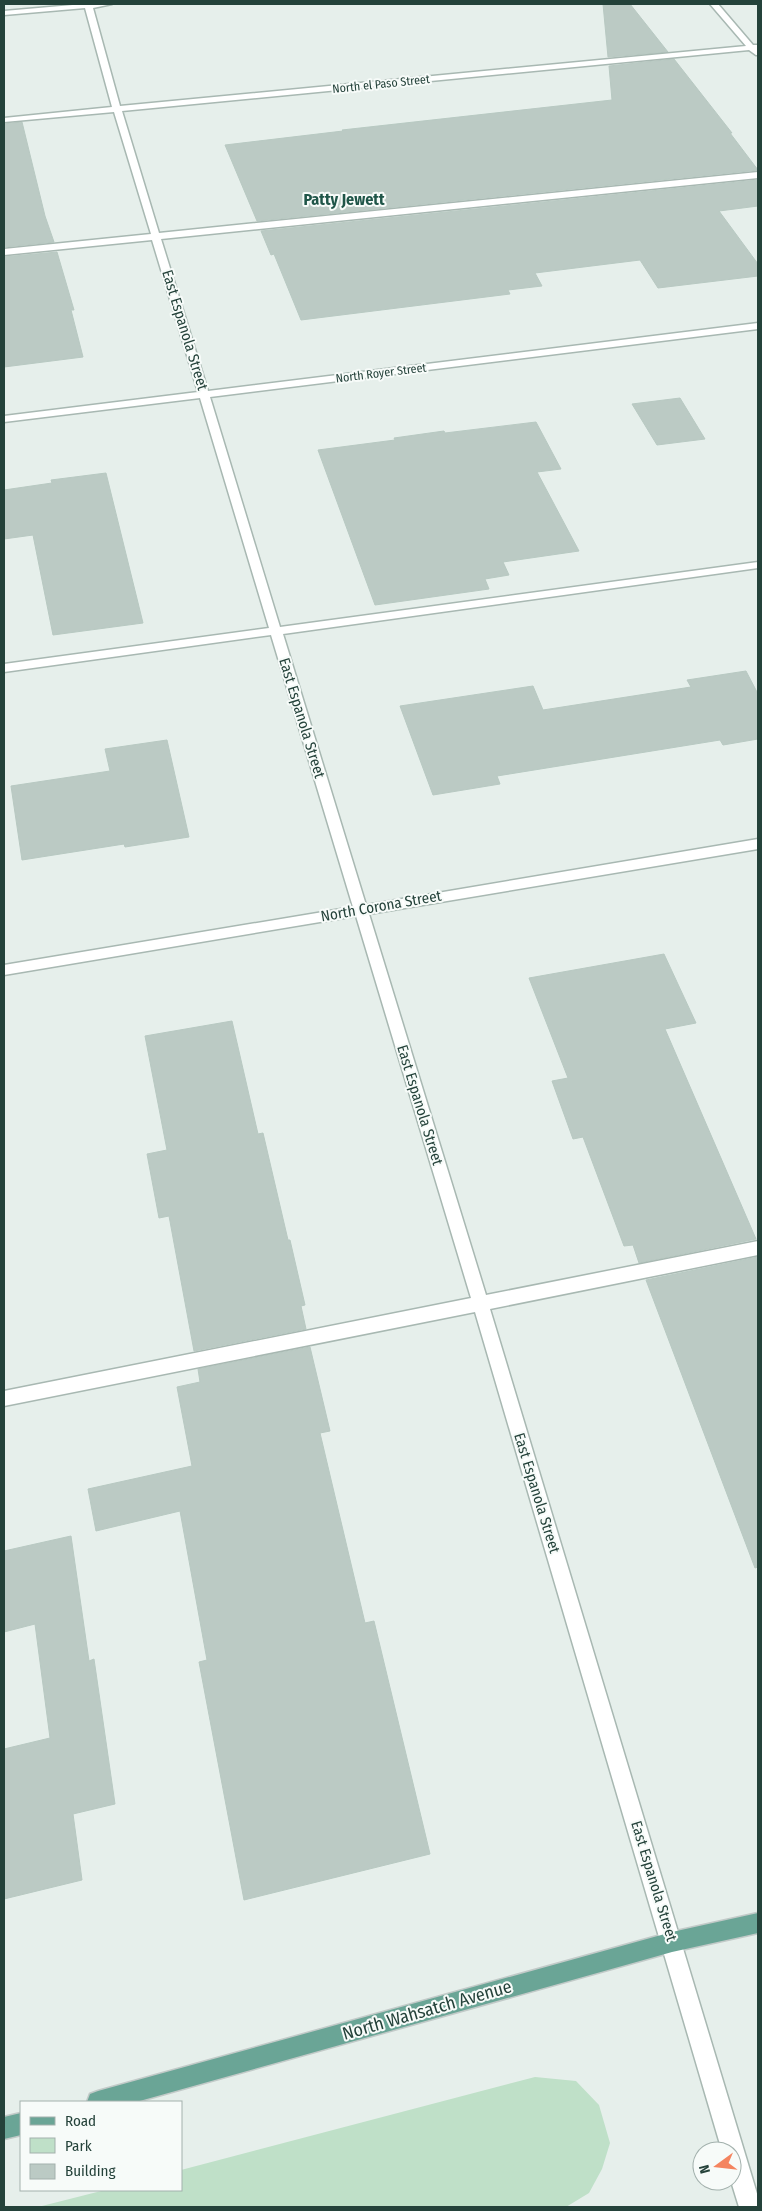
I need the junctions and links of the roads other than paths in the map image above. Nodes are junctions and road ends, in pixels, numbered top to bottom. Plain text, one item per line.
1 (108, 4) edge
2 (714, 4) edge
3 (88, 5) edge
4 (4, 13) edge
5 (754, 47) edge
6 (758, 56) edge
7 (117, 110) junction
8 (4, 120) edge
9 (758, 175) edge
10 (157, 236) junction
11 (4, 252) edge
12 (758, 326) edge
13 (205, 395) junction
14 (4, 419) edge
15 (758, 565) edge
16 (275, 631) junction
17 (4, 668) edge
18 (758, 844) edge
19 (360, 910) junction
20 (4, 970) edge
21 (758, 1248) edge
22 (480, 1302) junction
23 (4, 1399) edge
24 (758, 1923) edge
25 (672, 1942) junction
26 (102, 2101) edge
27 (20, 2124) edge
28 (4, 2128) edge
29 (750, 2207) edge

1 - 3 street
2 - 5 street
3 - 4 street
3 - 7 street, East Espanola Street
5 - 6 street
5 - 7 street, North el Paso Street
7 - 8 street, North el Paso Street
7 - 10 street, East Espanola Street
9 - 10 street
10 - 11 street
10 - 13 street, East Espanola Street
12 - 13 street, North Royer Street
13 - 14 street, North Royer Street
13 - 16 street, East Espanola Street
15 - 16 street
16 - 17 street
16 - 19 street, East Espanola Street
18 - 19 street, North Corona Street
19 - 20 street, North Corona Street
19 - 22 street, East Espanola Street
21 - 22 street
22 - 23 street
22 - 25 street, East Espanola Street
24 - 25 main road, North Wahsatch Avenue
25 - 26 main road, North Wahsatch Avenue
25 - 29 street, East Espanola Street
27 - 28 main road

